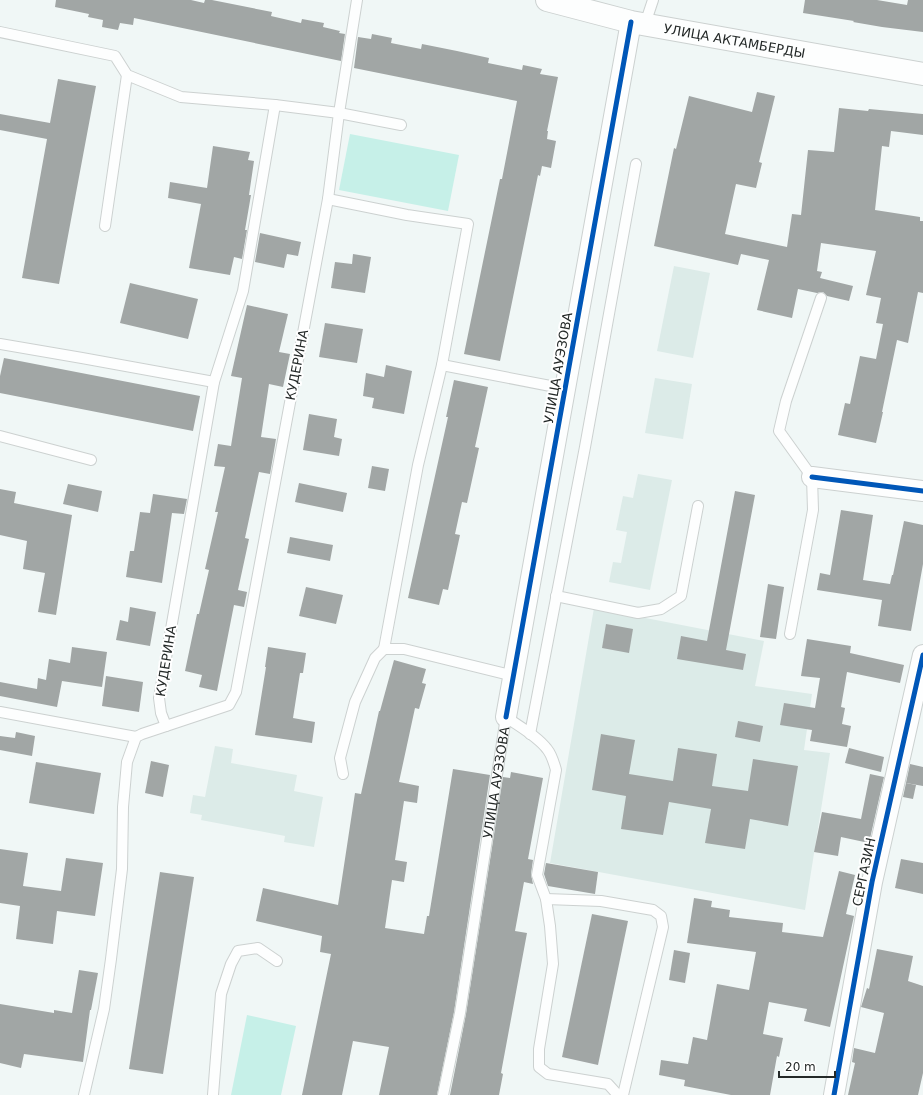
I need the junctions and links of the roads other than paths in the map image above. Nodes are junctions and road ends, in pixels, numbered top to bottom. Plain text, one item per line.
1 (357, 0) edge
2 (547, 0) edge
3 (653, 0) edge
4 (638, 23) junction
5 (0, 32) edge
6 (923, 74) edge
7 (127, 75) junction
8 (275, 105) junction
9 (339, 113) junction
10 (401, 125) dead end
11 (636, 164) dead end
12 (328, 199) junction
13 (105, 226) dead end
14 (820, 298) dead end
15 (0, 344) edge
16 (442, 365) junction
17 (214, 382) junction
18 (566, 389) junction
19 (0, 436) edge
20 (91, 460) dead end
21 (812, 477) junction
22 (923, 492) edge
23 (698, 506) dead end
24 (556, 596) junction
25 (790, 634) dead end
26 (384, 649) junction
27 (923, 655) edge
28 (514, 676) junction
29 (0, 712) edge
30 (506, 717) junction
31 (166, 726) junction
32 (530, 734) junction
33 (136, 737) junction
34 (343, 774) dead end
35 (546, 899) junction
36 (276, 961) dead end
37 (84, 1095) edge
38 (213, 1095) edge
39 (444, 1095) edge
40 (618, 1095) edge
41 (623, 1095) edge
42 (834, 1095) edge

1 - 9 lane, КУДЕРИНА
2 - 4 main road, УЛИЦА АКТАМБЕРДЫ
3 - 4 lane
4 - 6 main road, УЛИЦА АКТАМБЕРДЫ
4 - 18 street, УЛИЦА АУЭЗОВА
5 - 7 lane
7 - 8 lane
7 - 13 lane
8 - 9 lane
8 - 17 lane, КУДЕРИНА
9 - 10 lane
9 - 12 lane, КУДЕРИНА
11 - 24 lane
12 - 16 lane
12 - 31 lane, КУДЕРИНА
14 - 21 lane
15 - 17 lane
16 - 18 lane
16 - 26 lane
17 - 31 lane, КУДЕРИНА
18 - 28 street, УЛИЦА АУЭЗОВА
19 - 20 lane
21 - 22 street
21 - 25 lane
23 - 24 lane
24 - 32 lane
26 - 28 lane
26 - 34 lane
27 - 42 street, СЕРГАЗИН
28 - 30 street, УЛИЦА АУЭЗОВА
29 - 33 lane
30 - 32 lane
30 - 39 lane, УЛИЦА АУЭЗОВА
31 - 33 lane
32 - 35 lane
33 - 37 lane
35 - 40 lane
35 - 41 lane
36 - 38 lane

